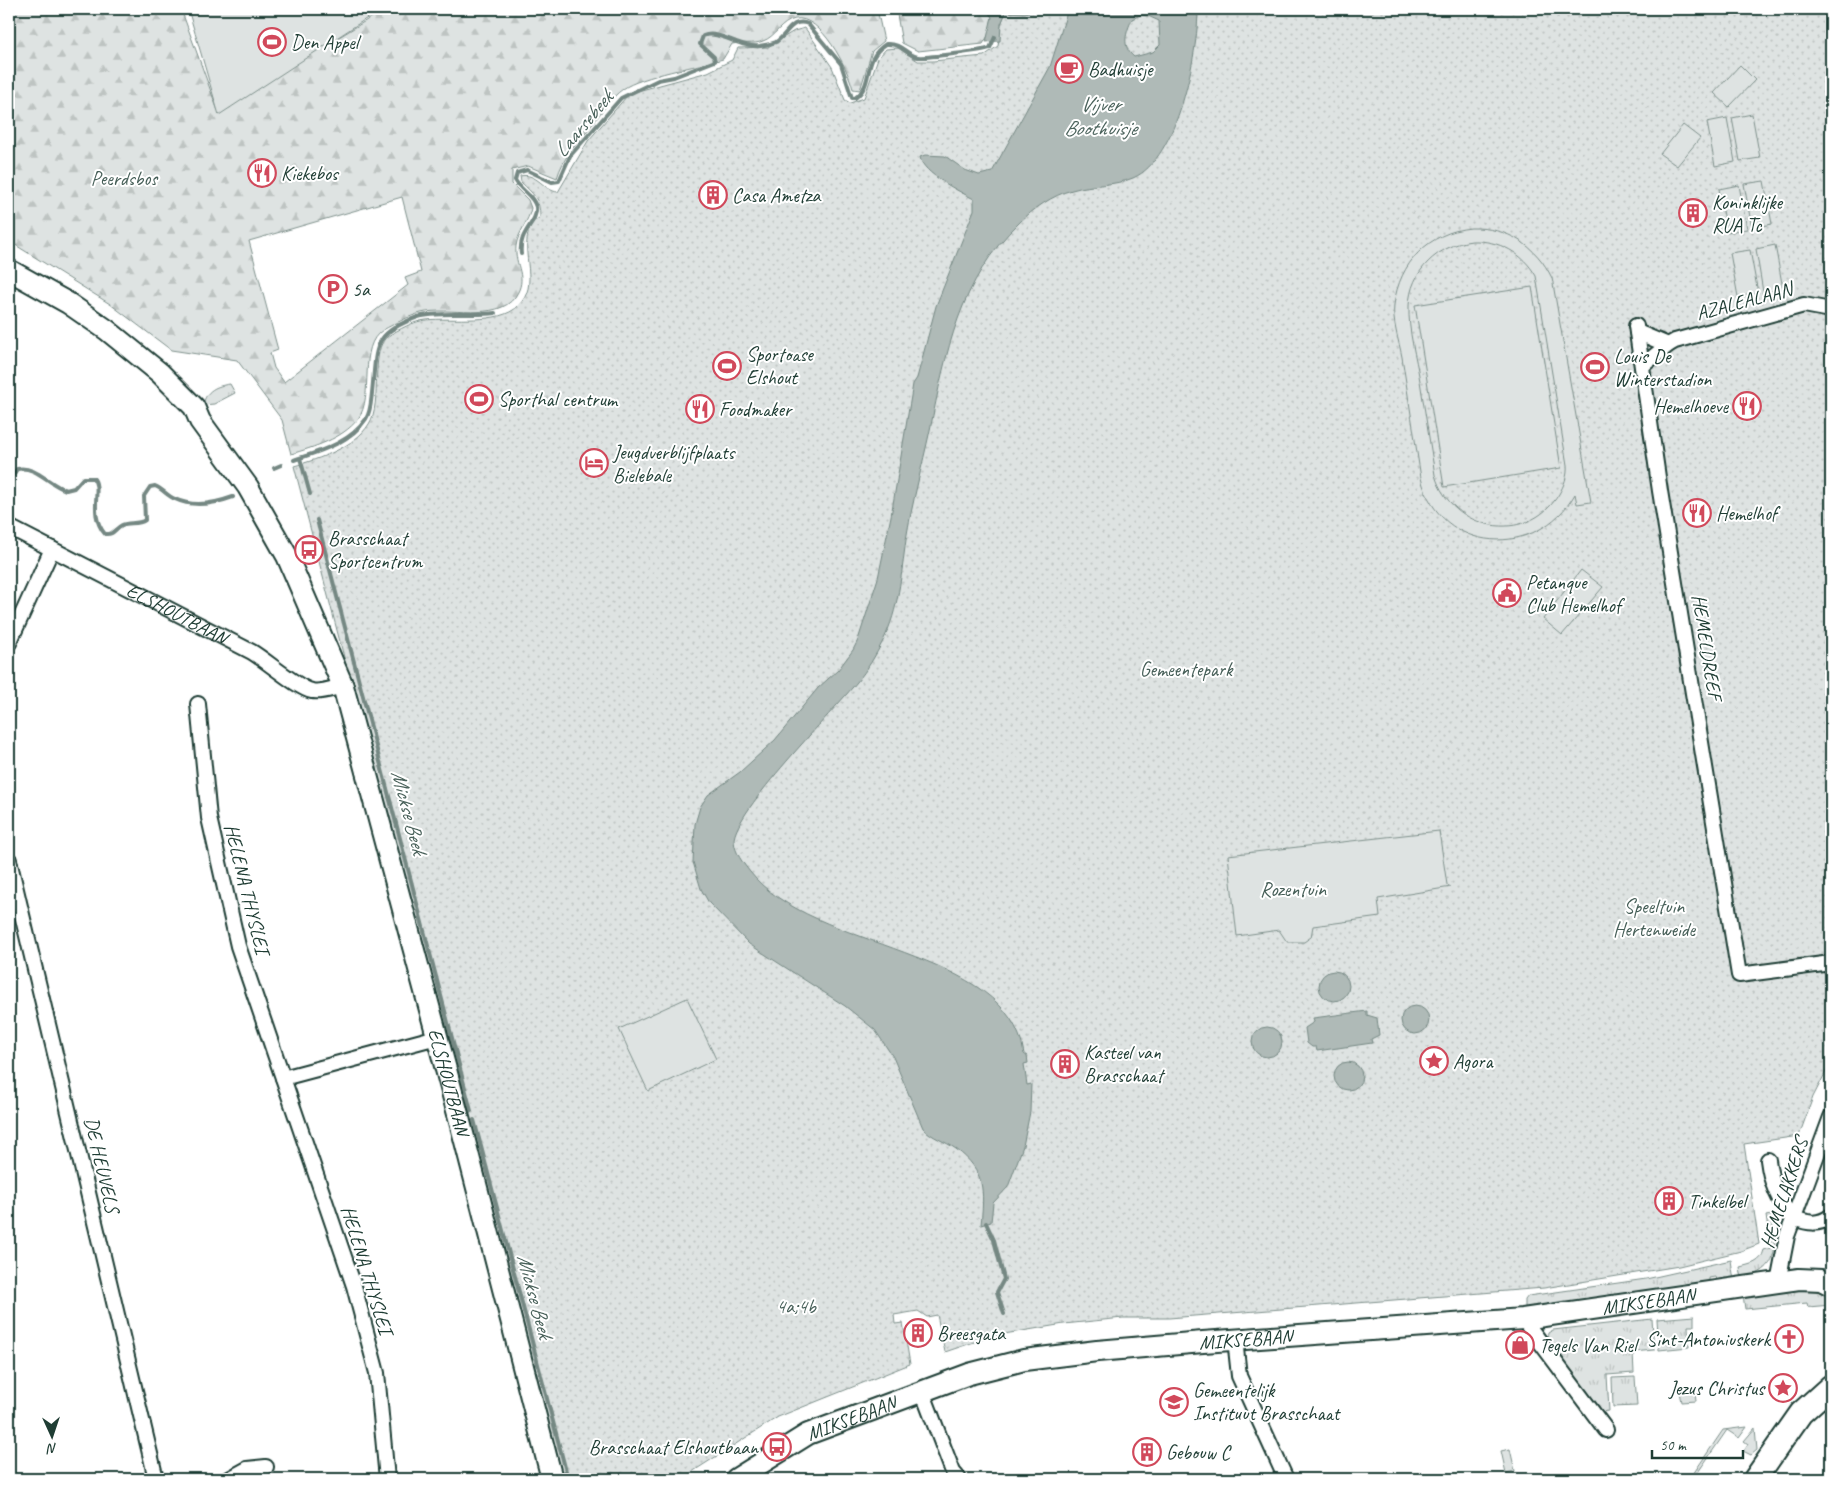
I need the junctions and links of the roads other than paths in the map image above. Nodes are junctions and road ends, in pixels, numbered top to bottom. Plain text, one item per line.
1 (9, 270) edge
2 (1831, 310) edge
3 (1668, 345) junction
4 (1642, 366) junction
5 (9, 527) edge
6 (52, 549) junction
7 (9, 643) edge
8 (343, 686) junction
9 (198, 704) dead end
10 (9, 860) edge
11 (1831, 963) edge
12 (438, 1037) junction
13 (283, 1078) junction
14 (1831, 1117) edge
15 (1768, 1160) dead end
16 (1793, 1218) junction
17 (1826, 1219) edge
18 (1778, 1282) junction
19 (1831, 1285) edge
20 (1524, 1319) junction
21 (1235, 1339) junction
22 (1831, 1386) edge
23 (922, 1391) junction
24 (1606, 1430) dead end
25 (266, 1466) dead end
26 (156, 1479) edge
27 (229, 1479) edge
28 (387, 1479) edge
29 (552, 1479) edge
30 (736, 1479) edge
31 (959, 1479) edge
32 (1286, 1479) edge
33 (1755, 1479) edge

1 - 8 main road, ELSHOUTBAAN
2 - 3 street, AZALEALAAN
3 - 4 street, AZALEALAAN
3 - 4 street, HEMELDREEF
4 - 11 street, HEMELDREEF
5 - 6 street, ELSHOUTBAAN
6 - 7 street
6 - 8 street, ELSHOUTBAAN
8 - 12 main road, ELSHOUTBAAN
9 - 13 street, HELENA THYSLEI
10 - 26 street, DE HEUVELS
12 - 13 street
12 - 29 main road, ELSHOUTBAAN
13 - 28 street, HELENA THYSLEI
14 - 16 street, HEMELAKKERS
15 - 16 street
16 - 17 street
16 - 18 street, HEMELAKKERS
18 - 19 main road, MIKSEBAAN
18 - 20 main road, MIKSEBAAN
20 - 21 main road, MIKSEBAAN
20 - 24 street
21 - 23 main road, MIKSEBAAN
21 - 32 street
22 - 33 main road
23 - 30 main road, MIKSEBAAN
23 - 31 street
25 - 27 street

